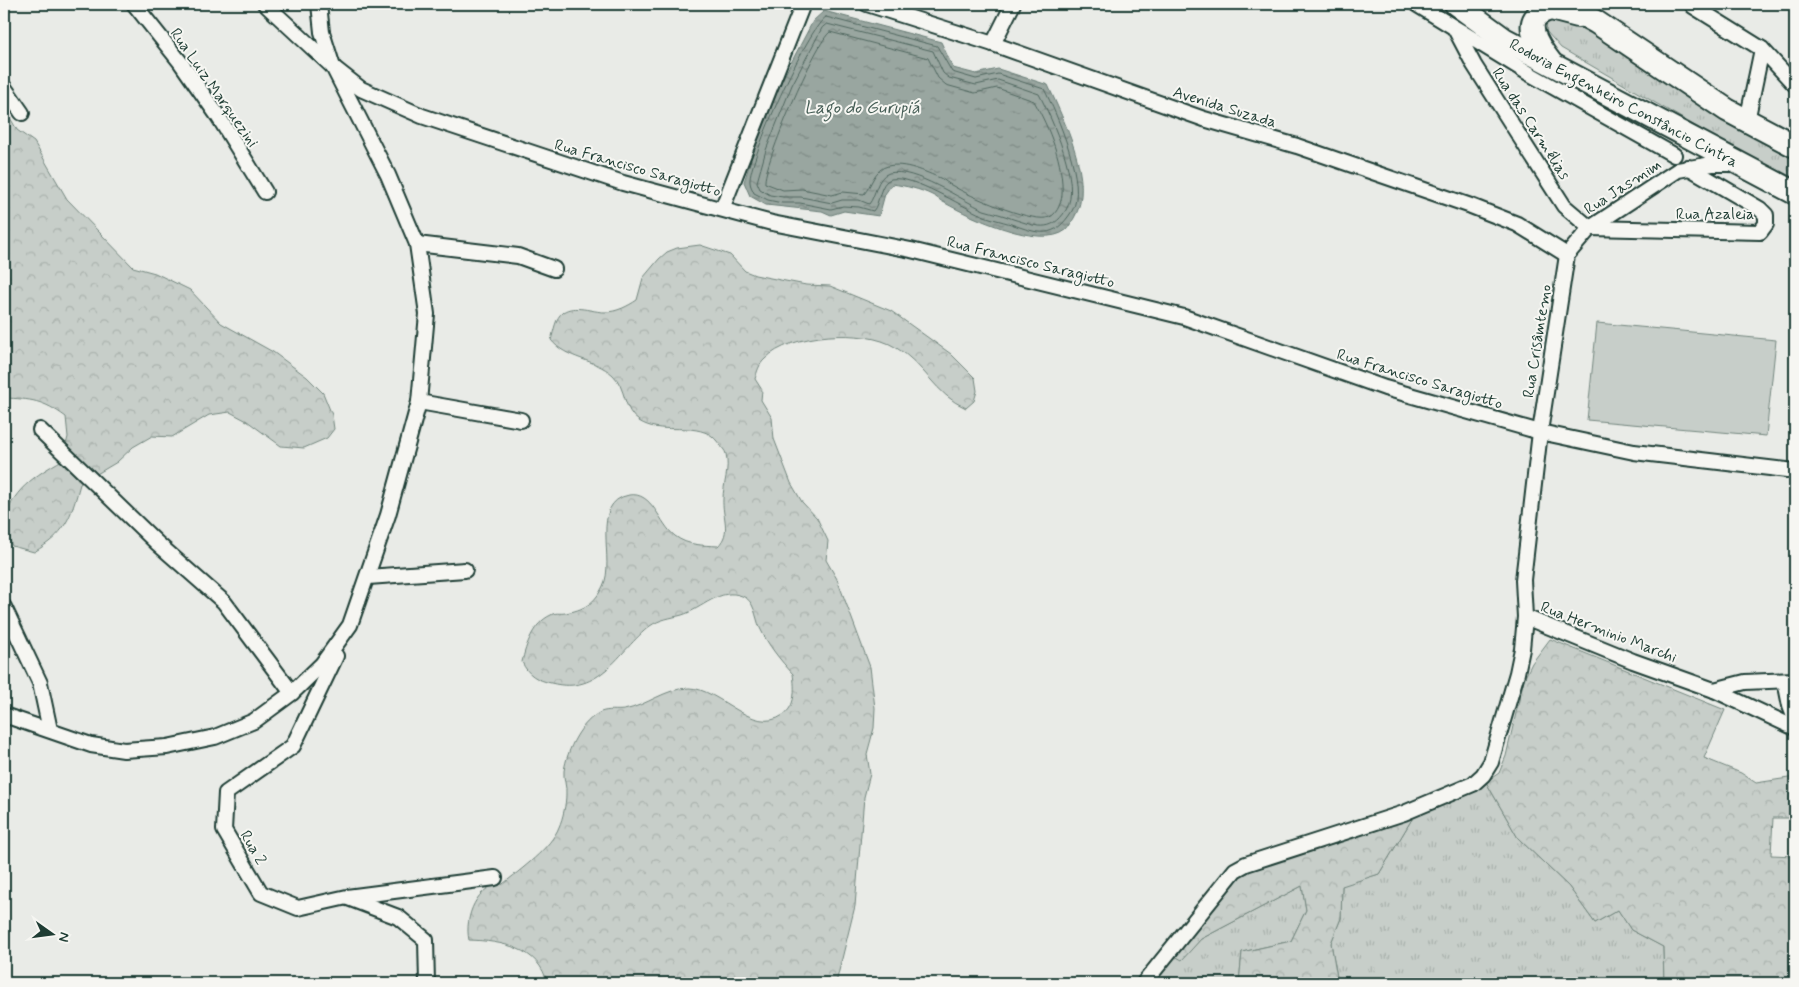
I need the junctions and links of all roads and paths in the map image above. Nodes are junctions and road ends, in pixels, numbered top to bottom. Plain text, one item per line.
1 (134, 4) edge
2 (265, 4) edge
3 (319, 4) edge
4 (803, 4) edge
5 (867, 4) edge
6 (1013, 4) edge
7 (1416, 4) edge
8 (1456, 4) edge
9 (1563, 4) edge
10 (1693, 5) edge
11 (1596, 22) junction
12 (1455, 29) junction
13 (994, 44) junction
14 (1762, 49) junction
15 (333, 67) junction
16 (1555, 67) junction
17 (1795, 85) edge
18 (4, 87) edge
19 (22, 113) dead end
20 (1647, 115) junction
21 (1747, 121) junction
22 (1795, 146) edge
23 (1674, 155) junction
24 (1744, 164) junction
25 (1683, 169) junction
26 (265, 192) dead end
27 (1795, 193) edge
28 (722, 208) junction
29 (1590, 228) junction
30 (417, 244) junction
31 (1567, 255) junction
32 (554, 269) dead end
33 (419, 402) junction
34 (521, 420) dead end
35 (40, 430) dead end
36 (1540, 432) junction
37 (1795, 471) edge
38 (465, 570) dead end
39 (368, 577) junction
40 (4, 606) edge
41 (1525, 617) junction
42 (350, 625) junction
43 (1790, 680) edge
44 (1714, 690) junction
45 (292, 693) junction
46 (4, 715) edge
47 (1795, 719) edge
48 (1795, 728) edge
49 (50, 730) junction
50 (495, 878) dead end
51 (347, 897) junction
52 (427, 983) edge
53 (1144, 983) edge

1 - 26 street, Rua Luiz Marquezini
2 - 15 street, Rua Francisco Saragiotto
3 - 15 street
4 - 28 street
5 - 13 street, Avenida Suzada
6 - 13 street
7 - 12 street
8 - 16 main road, Rodovia Engenheiro Constâncio Cintra
9 - 11 main road
10 - 14 street
11 - 16 main road
11 - 21 main road
12 - 23 street
12 - 29 street, Rua das Carmélias
13 - 31 street, Avenida Suzada
14 - 17 street
14 - 21 street
15 - 28 street, Rua Francisco Saragiotto
15 - 30 street
16 - 20 main road, Rodovia Engenheiro Constâncio Cintra
18 - 19 street
20 - 23 street
20 - 24 main road, Rodovia Engenheiro Constâncio Cintra
21 - 22 main road
23 - 25 street
24 - 25 street
24 - 27 main road, Rodovia Engenheiro Constâncio Cintra
25 - 29 street, Rua Jasmim
25 - 29 street, Rua Azaleia
28 - 36 street, Rua Francisco Saragiotto
29 - 31 street, Rua Jasmim
30 - 32 street
30 - 33 street
31 - 36 street, Rua Crisâmtemo
33 - 34 street
33 - 39 street
35 - 45 street
36 - 37 street, Rua Francisco Saragiotto
36 - 41 street, Rua Herminio Marchi
38 - 39 street
39 - 42 street
40 - 49 street
41 - 44 street, Rua Herminio Marchi
41 - 53 street
42 - 45 street
42 - 51 street, Rua 2
43 - 44 street
43 - 47 street
44 - 48 street, Rua Herminio Marchi
45 - 49 street
46 - 49 street
50 - 51 street, Rua 2
51 - 52 street

